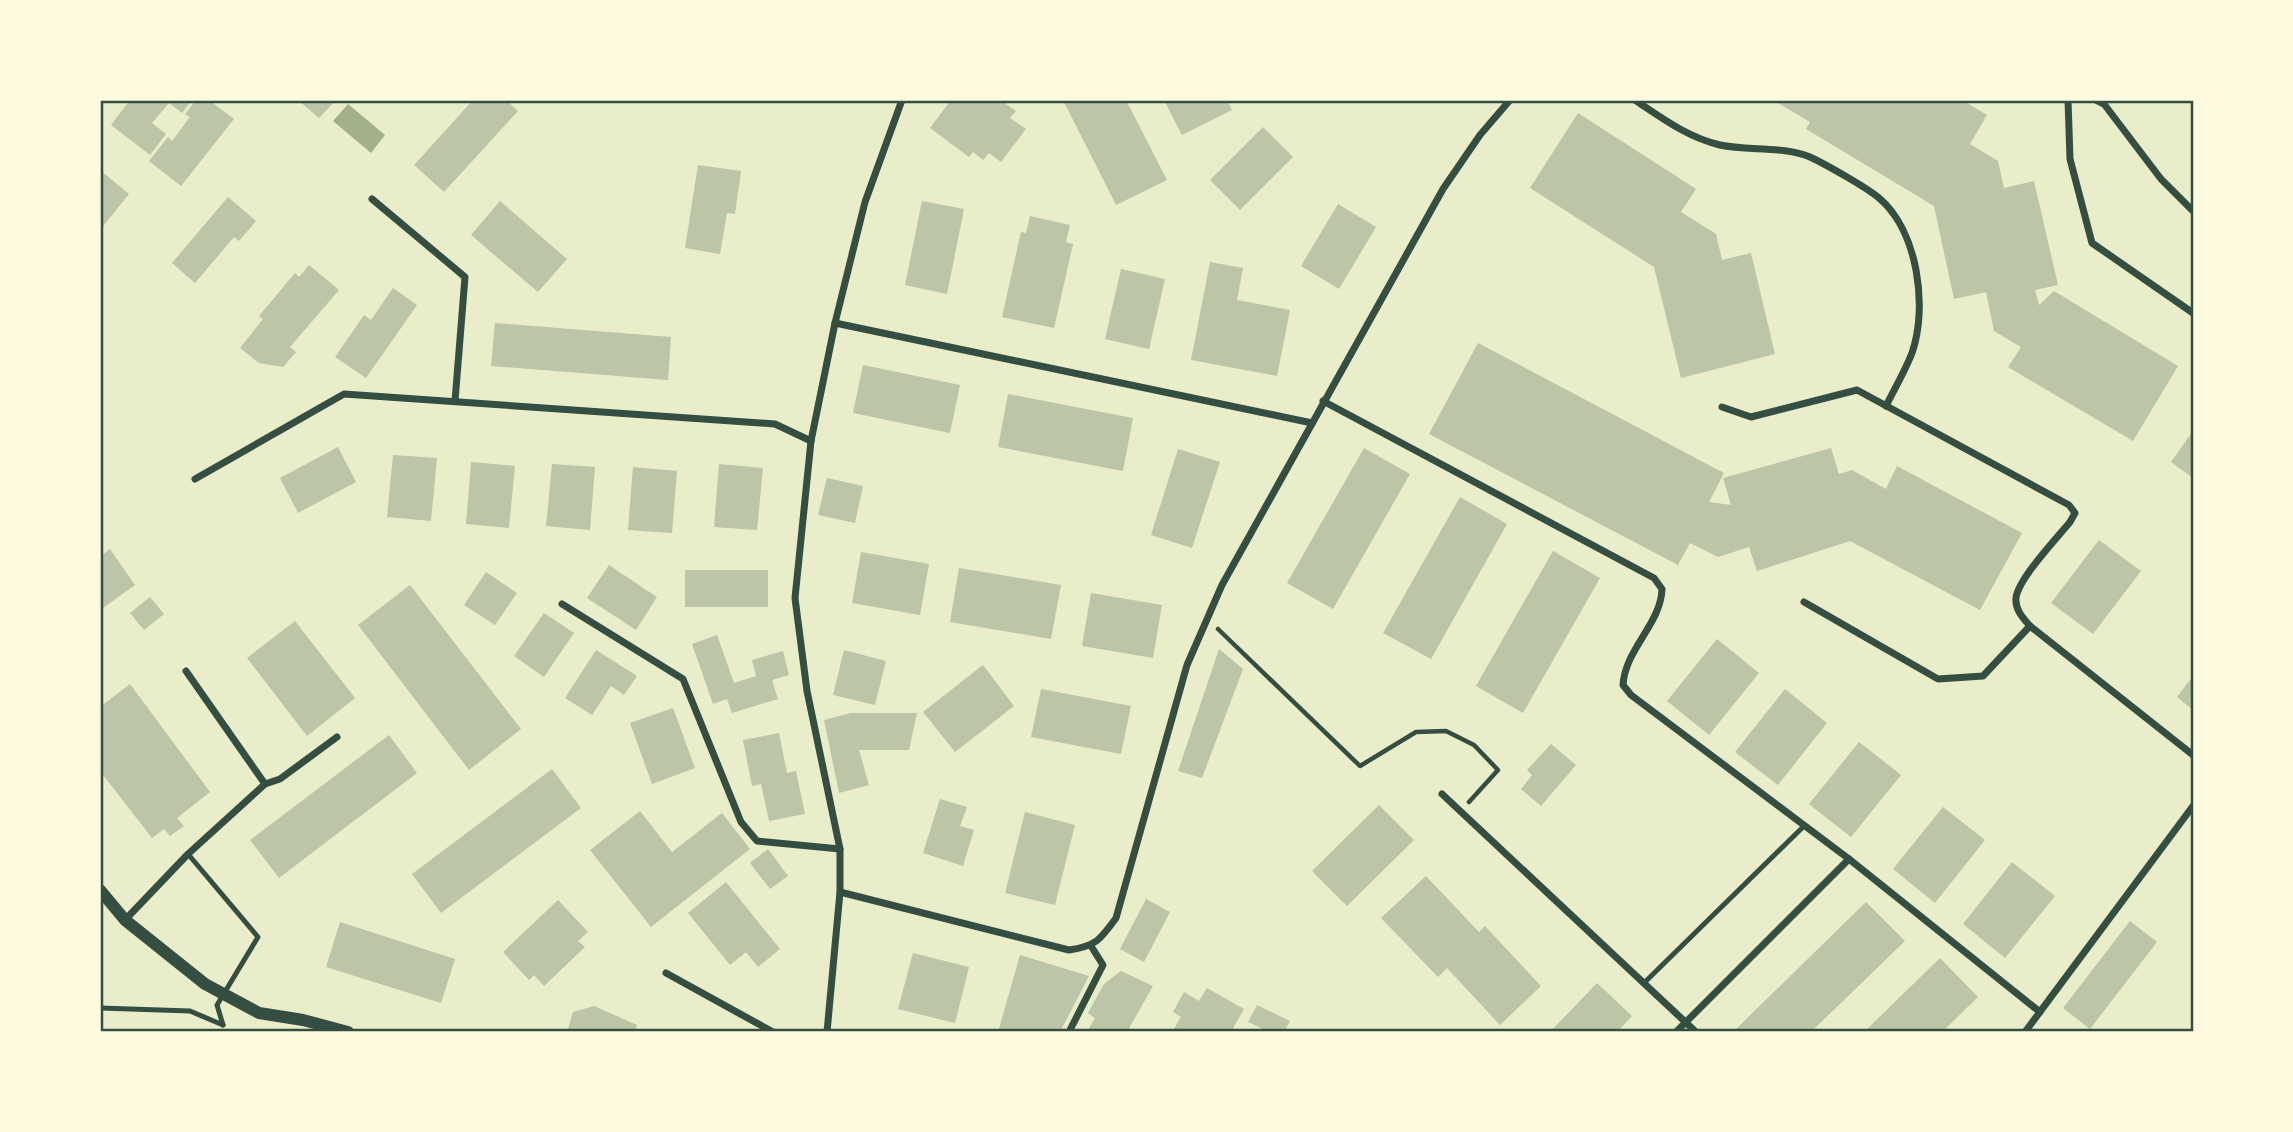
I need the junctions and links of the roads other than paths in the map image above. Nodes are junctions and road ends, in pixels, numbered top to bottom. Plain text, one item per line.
1 (902, 100) edge
2 (1510, 100) edge
3 (1635, 100) edge
4 (2067, 100) edge
5 (2096, 100) edge
6 (372, 199) dead end
7 (2193, 211) edge
8 (2193, 313) edge
9 (835, 323) junction
10 (456, 401) junction
11 (1323, 401) junction
12 (1886, 406) junction
13 (1722, 407) dead end
14 (1312, 423) junction
15 (811, 442) junction
16 (195, 479) dead end
17 (1804, 602) dead end
18 (562, 604) dead end
19 (2030, 626) junction
20 (186, 671) dead end
21 (337, 737) dead end
22 (2193, 755) edge
23 (265, 784) junction
24 (1442, 794) dead end
25 (2193, 806) edge
26 (1804, 825) junction
27 (840, 849) junction
28 (188, 854) junction
29 (1849, 859) junction
30 (100, 890) edge
31 (840, 892) junction
32 (125, 919) junction
33 (1091, 946) junction
34 (666, 973) dead end
35 (1644, 983) junction
36 (224, 994) junction
37 (100, 1008) edge
38 (2040, 1012) junction
39 (1686, 1022) junction
40 (348, 1032) edge
41 (773, 1032) edge
42 (827, 1032) edge
43 (1069, 1032) edge
44 (1676, 1032) edge
45 (1696, 1032) edge
46 (2025, 1032) edge

1 - 9 street
2 - 11 street
3 - 12 street
4 - 8 street
5 - 7 street
6 - 10 street
9 - 14 street
9 - 15 street
10 - 15 street
10 - 16 street
11 - 14 street
11 - 26 street
12 - 13 street
12 - 19 street
14 - 33 street
15 - 27 street
17 - 19 street
18 - 27 street
19 - 22 street
20 - 23 street
21 - 23 street
23 - 28 street
24 - 35 street
25 - 38 street
26 - 29 street
26 - 35 lane
27 - 31 street
28 - 32 street
28 - 36 lane
29 - 38 street
29 - 39 street
30 - 32 street
31 - 33 street
31 - 42 street
32 - 36 street
33 - 43 street
34 - 41 street
35 - 39 street
36 - 37 lane
36 - 40 street
38 - 46 street
39 - 44 street
39 - 45 street

